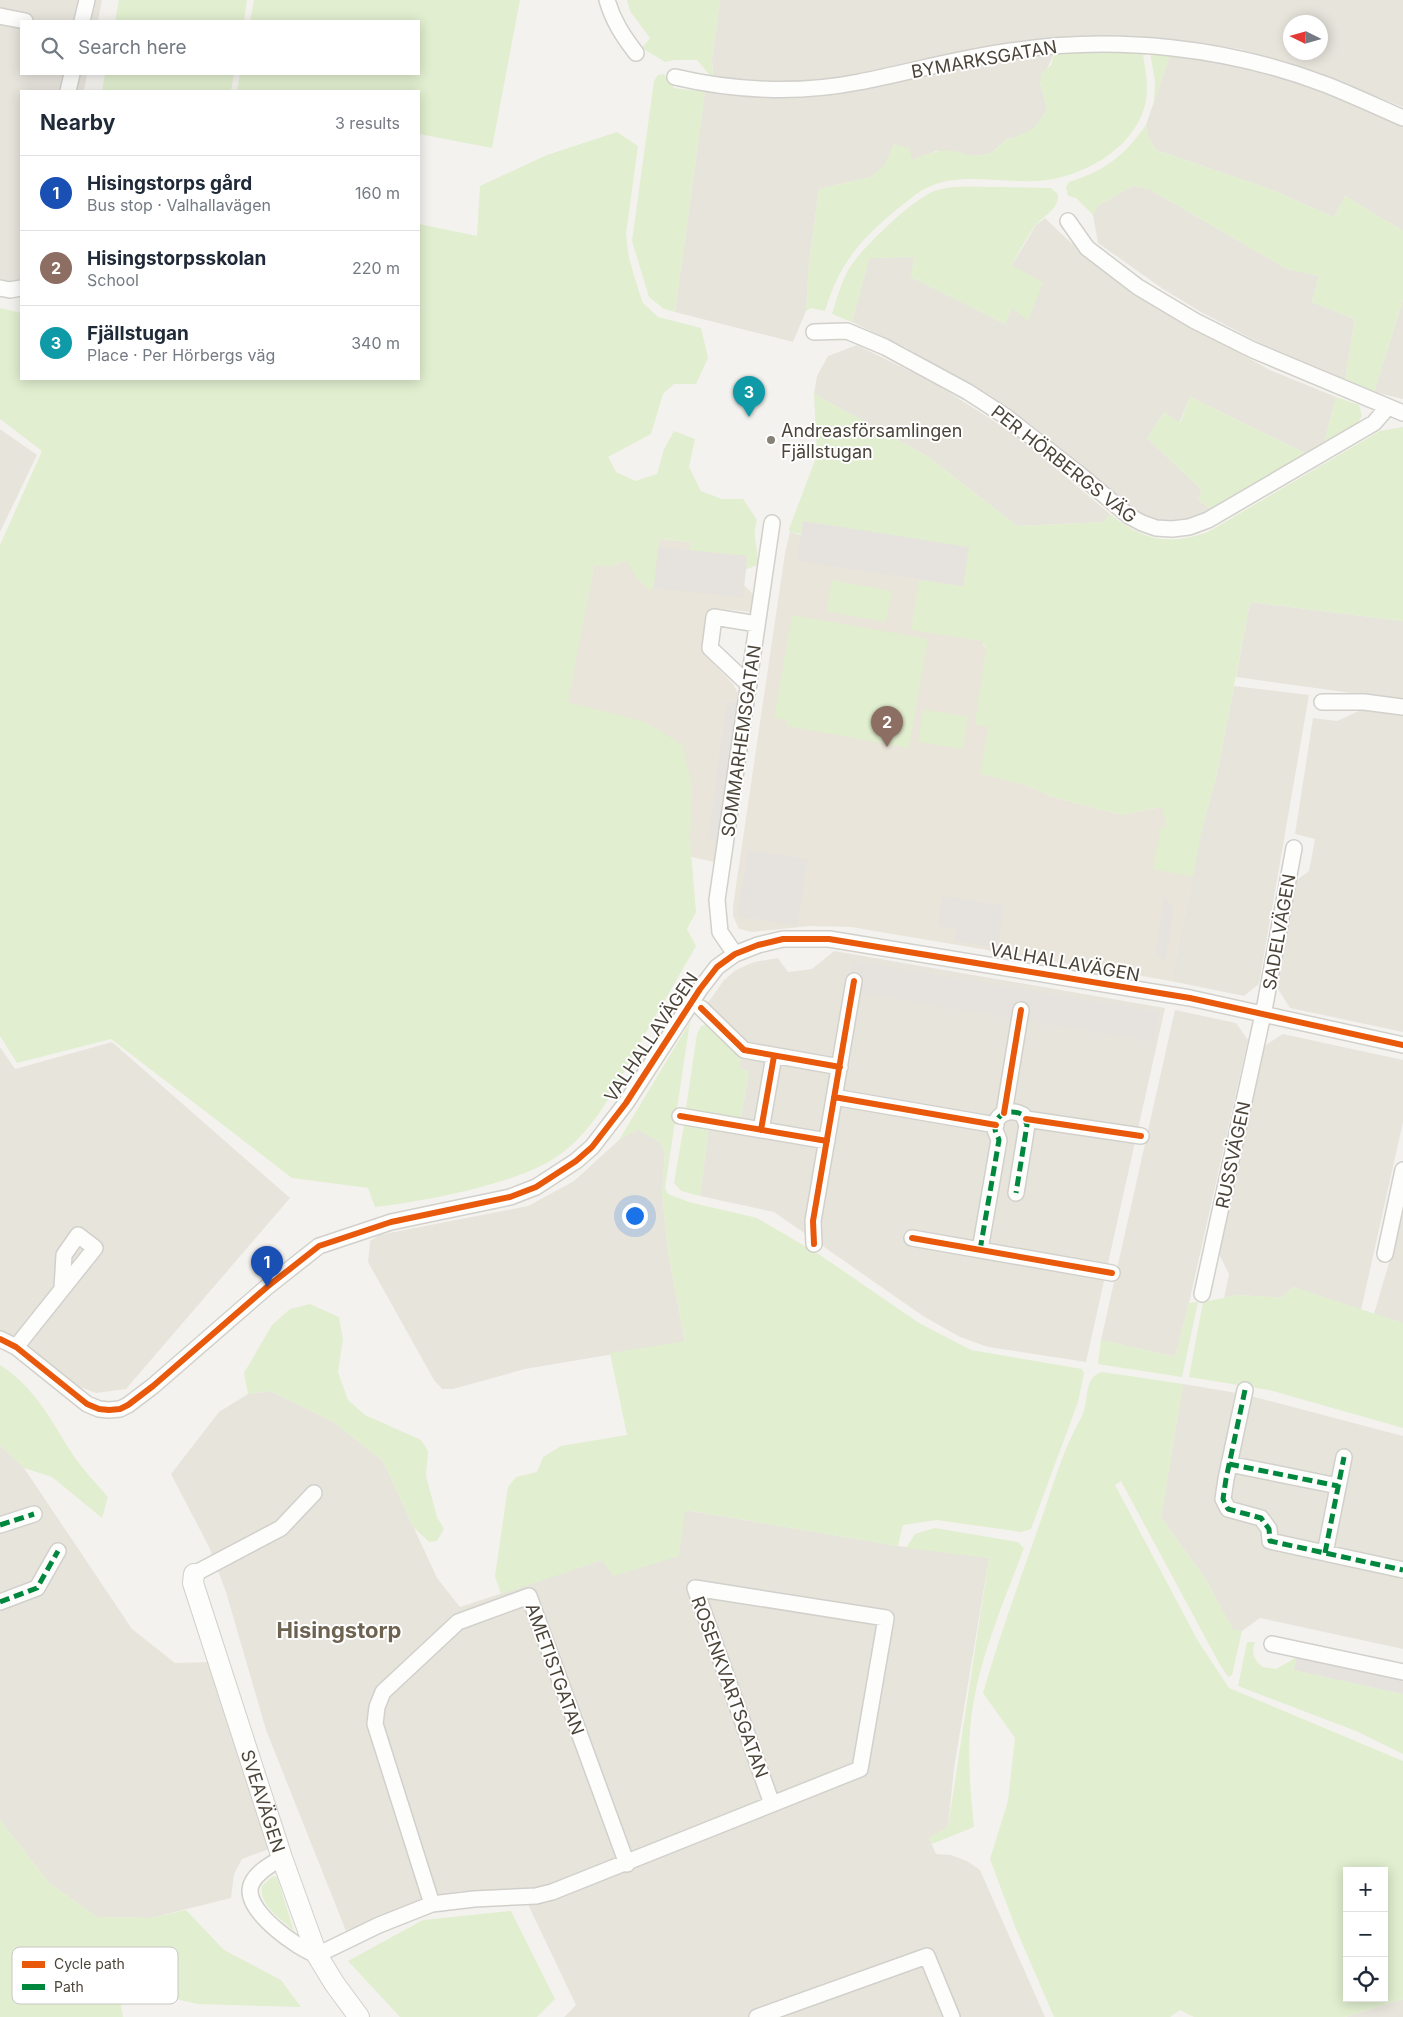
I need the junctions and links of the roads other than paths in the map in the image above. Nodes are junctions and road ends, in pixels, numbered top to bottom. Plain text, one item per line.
1 (87, 0) edge
2 (607, 0) edge
3 (0, 16) edge
4 (20, 20) edge
5 (82, 20) edge
6 (636, 53) dead end
7 (72, 75) edge
8 (675, 77) dead end
9 (68, 90) edge
10 (1403, 118) edge
11 (1068, 221) dead end
12 (0, 288) edge
13 (20, 288) edge
14 (814, 332) dead end
15 (1387, 408) junction
16 (1403, 413) edge
17 (772, 523) dead end
18 (757, 624) junction
19 (748, 684) junction
20 (1322, 702) dead end
21 (1403, 707) edge
22 (1294, 848) dead end
23 (735, 954) junction
24 (854, 981) dead end
25 (701, 1008) dead end
26 (1021, 1010) dead end
27 (1262, 1015) junction
28 (1403, 1045) edge
29 (774, 1056) junction
30 (840, 1067) junction
31 (834, 1097) junction
32 (680, 1116) dead end
33 (1000, 1119) junction
34 (1026, 1119) junction
35 (762, 1130) junction
36 (1141, 1136) dead end
37 (827, 1141) junction
38 (1403, 1170) edge
39 (1016, 1194) dead end
40 (912, 1238) dead end
41 (814, 1244) dead end
42 (980, 1250) junction
43 (1385, 1254) dead end
44 (1112, 1272) dead end
45 (62, 1288) dead end
46 (1202, 1294) dead end
47 (0, 1339) edge
48 (16, 1347) junction
49 (1245, 1390) dead end
50 (1344, 1457) dead end
51 (1229, 1464) junction
52 (1338, 1486) junction
53 (314, 1493) dead end
54 (34, 1514) dead end
55 (0, 1525) edge
56 (58, 1551) dead end
57 (1324, 1553) junction
58 (1403, 1570) edge
59 (194, 1574) joint
60 (0, 1602) edge
61 (1272, 1644) dead end
62 (1403, 1672) edge
63 (772, 1804) junction
64 (282, 1858) junction
65 (627, 1864) junction
66 (432, 1904) junction
67 (317, 1955) junction
68 (359, 2017) edge
69 (757, 2017) edge
70 (952, 2017) edge

1 - 5 street
2 - 6 street
3 - 4 street
7 - 9 street
8 - 10 street, BYMARKSGATAN
11 - 15 street
12 - 13 street
14 - 15 street, PER HÖRBERGS VÄG
15 - 16 street
17 - 18 street, SOMMARHEMSGATAN
18 - 19 street, SOMMARHEMSGATAN
18 - 19 street
19 - 23 street, SOMMARHEMSGATAN
20 - 21 street
22 - 27 street, SADELVÄGEN
23 - 27 street, VALHALLAVÄGEN
23 - 48 street, VALHALLAVÄGEN
24 - 30 street
25 - 29 street
26 - 33 street
27 - 28 street, VALHALLAVÄGEN
27 - 46 street, RUSSVÄGEN
29 - 30 street
29 - 35 street
30 - 31 street
31 - 33 street
31 - 37 street
32 - 35 street
33 - 34 street
33 - 42 street
34 - 36 street
34 - 39 street
35 - 37 street
37 - 41 street
38 - 43 street
40 - 42 street
42 - 44 street
45 - 48 street
47 - 48 street
49 - 51 street
50 - 52 street
51 - 52 street
51 - 57 street
52 - 57 street
53 - 59 street
54 - 55 street
56 - 60 street
57 - 58 street
59 - 64 street, SVEAVÄGEN
61 - 62 street
63 - 63 street, ROSENKVARTSGATAN
63 - 65 street, ROSENKVARTSGATAN
64 - 67 street, SVEAVÄGEN
64 - 67 street
65 - 66 street, ROSENKVARTSGATAN
65 - 66 street, AMETISTGATAN
66 - 67 street, ROSENKVARTSGATAN
67 - 68 street, SVEAVÄGEN
69 - 70 street

